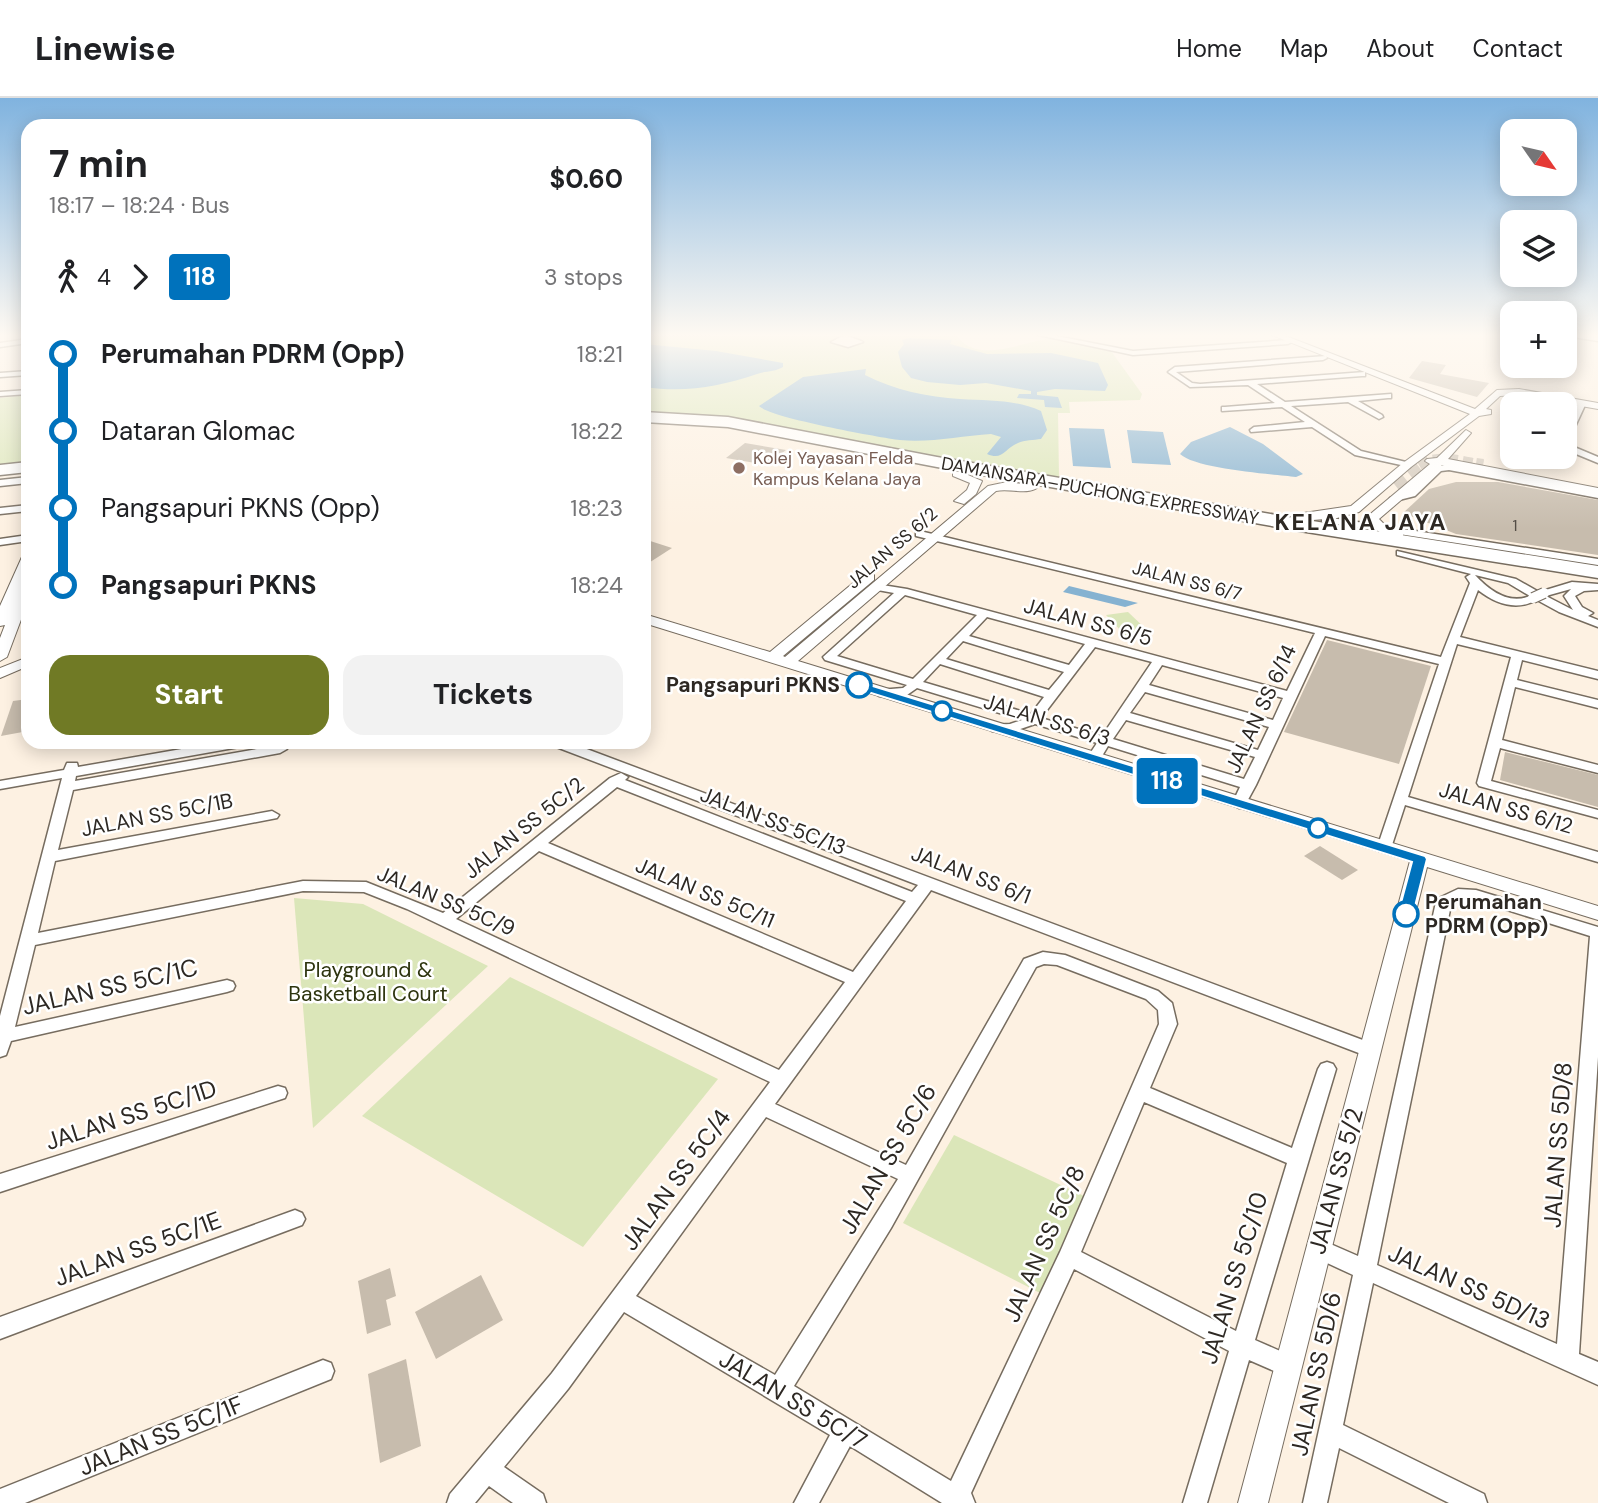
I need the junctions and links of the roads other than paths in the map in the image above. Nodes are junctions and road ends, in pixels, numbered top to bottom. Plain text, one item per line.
1 (1274, 399) edge
2 (1349, 399) junction
3 (1355, 399) edge
4 (1448, 399) edge
5 (1449, 399) edge
6 (1505, 399) edge
7 (1536, 399) edge
8 (1283, 404) junction
9 (1581, 405) junction
10 (1598, 407) edge
11 (1226, 409) dead end
12 (1484, 412) junction
13 (1577, 414) edge
14 (651, 417) edge
15 (1378, 417) dead end
16 (651, 424) edge
17 (1314, 424) junction
18 (1254, 430) dead end
19 (1433, 446) junction
20 (1450, 450) junction
21 (1577, 451) edge
22 (1388, 460) junction
23 (1598, 460) edge
24 (1440, 461) junction
25 (1407, 465) junction
26 (1483, 465) tunnel mouth
27 (21, 468) edge
28 (938, 469) junction
29 (0, 470) edge
30 (957, 474) junction
31 (21, 475) edge
32 (1508, 476) junction
33 (0, 477) edge
34 (21, 481) edge
35 (0, 483) edge
36 (1031, 488) junction
37 (1598, 489) edge
38 (1106, 491) junction
39 (1395, 492) junction
40 (1166, 502) junction
41 (21, 509) edge
42 (0, 511) edge
43 (1301, 517) junction
44 (1325, 520) junction
45 (927, 536) junction
46 (21, 539) edge
47 (1394, 540) junction
48 (0, 542) edge
49 (1427, 561) junction
50 (21, 573) edge
51 (1594, 574) edge
52 (1475, 584) junction
53 (876, 587) junction
54 (903, 591) junction
55 (21, 602) edge
56 (985, 614) junction
57 (1598, 618) edge
58 (651, 620) edge
59 (0, 622) edge
60 (1598, 624) edge
61 (1321, 632) junction
62 (961, 637) junction
63 (1453, 639) junction
64 (1092, 643) junction
65 (1, 655) edge
66 (1517, 656) junction
67 (21, 657) edge
68 (21, 660) edge
69 (780, 660) junction
70 (938, 660) junction
71 (1159, 661) junction
72 (21, 662) edge
73 (1446, 662) junction
74 (0, 665) edge
75 (1071, 670) junction
76 (0, 673) edge
77 (1598, 675) edge
78 (1511, 682) junction
79 (914, 684) junction
80 (1142, 687) junction
81 (883, 693) junction
82 (1052, 695) junction
83 (1290, 696) junction
84 (1598, 704) edge
85 (1123, 715) junction
86 (1033, 720) junction
87 (1277, 725) junction
88 (997, 728) junction
89 (1105, 742) junction
90 (1494, 742) junction
91 (180, 749) edge
92 (208, 749) edge
93 (280, 749) dead end
94 (575, 749) edge
95 (1262, 755) junction
96 (1094, 758) junction
97 (630, 769) junction
98 (1598, 769) edge
99 (69, 775) junction
100 (0, 779) edge
101 (615, 781) junction
102 (0, 785) edge
103 (1249, 785) junction
104 (1401, 799) junction
105 (1239, 804) junction
106 (1598, 814) edge
107 (272, 815) dead end
108 (537, 844) junction
109 (1384, 848) junction
110 (49, 857) junction
111 (1598, 857) edge
112 (1420, 859) junction
113 (928, 882) junction
114 (915, 900) junction
115 (1598, 914) edge
116 (444, 920) junction
117 (1598, 933) edge
118 (28, 941) junction
119 (1043, 958) joint
120 (856, 980) junction
121 (227, 986) dead end
122 (2, 1043) edge
123 (1370, 1050) junction
124 (1327, 1069) dead end
125 (783, 1080) junction
126 (1140, 1092) junction
127 (278, 1093) dead end
128 (763, 1107) junction
129 (1298, 1158) junction
130 (910, 1176) junction
131 (0, 1184) edge
132 (295, 1219) dead end
133 (1319, 1249) junction
134 (1069, 1256) junction
135 (1366, 1270) junction
136 (621, 1299) junction
137 (0, 1328) edge
138 (1241, 1345) junction
139 (1567, 1360) junction
140 (1288, 1366) junction
141 (323, 1371) dead end
142 (1598, 1374) edge
143 (779, 1390) junction
144 (845, 1431) junction
145 (1330, 1431) junction
146 (488, 1470) junction
147 (0, 1501) edge
148 (960, 1501) edge
149 (459, 1503) edge
150 (534, 1503) edge
151 (806, 1503) edge
152 (1195, 1503) edge
153 (1253, 1503) edge
154 (1315, 1503) edge
155 (1475, 1503) edge

1 - 8 street
2 - 3 street
2 - 8 street
2 - 15 street
4 - 12 street
5 - 12 street
6 - 12 street
7 - 9 street
8 - 11 street
8 - 17 street
9 - 10 street
9 - 13 street
12 - 19 street
12 - 20 street
14 - 38 highway, DAMANSARA–PUCHONG EXPRESSWAY
16 - 28 highway, DAMANSARA–PUCHONG EXPRESSWAY
17 - 18 street
17 - 22 street
19 - 24 street
19 - 25 street
20 - 24 street
20 - 37 street
21 - 23 street
22 - 25 street
22 - 25 street
24 - 25 street
24 - 32 street
24 - 39 street
25 - 43 street
26 - 37 street
27 - 29 highway
28 - 30 highway
28 - 51 highway, DAMANSARA–PUCHONG EXPRESSWAY
30 - 36 highway
30 - 45 street, JALAN SS 6/2
31 - 33 highway
32 - 37 street
32 - 39 street
34 - 35 street
36 - 45 street, JALAN SS 6/2
36 - 47 highway
38 - 40 highway, DAMANSARA–PUCHONG EXPRESSWAY
38 - 43 highway
39 - 44 street
39 - 47 street
40 - 47 highway
40 - 51 highway, DAMANSARA–PUCHONG EXPRESSWAY
41 - 42 street
43 - 44 highway
44 - 47 street
45 - 53 street, JALAN SS 6/2
45 - 61 street, JALAN SS 6/7
45 - 69 street, JALAN SS 6/2
46 - 48 street
47 - 49 street
47 - 51 highway
47 - 51 street
49 - 52 street
49 - 60 street
50 - 59 street
51 - 52 street
51 - 57 street
52 - 63 street
53 - 54 street, JALAN SS 6/5
53 - 69 street, JALAN SS 6/2
54 - 56 street, JALAN SS 6/5
54 - 79 street
55 - 65 street
56 - 62 street
56 - 64 street, JALAN SS 6/5
58 - 69 street, JALAN SS 6/3
61 - 73 street, JALAN SS 6/7
61 - 83 street, JALAN SS 6/14
62 - 70 street
62 - 75 street
63 - 66 street
63 - 73 street
64 - 71 street, JALAN SS 6/5
64 - 75 street
65 - 67 street
66 - 77 street
66 - 78 street
68 - 74 street
69 - 81 street, JALAN SS 6/3
70 - 79 street
70 - 82 street
71 - 80 street
71 - 83 street, JALAN SS 6/5
72 - 76 street
73 - 104 street
75 - 82 street
78 - 84 street
78 - 90 street
79 - 81 street
79 - 86 street
80 - 85 street
80 - 87 street
81 - 88 street, JALAN SS 6/3
82 - 86 street
83 - 87 street, JALAN SS 6/14
85 - 89 street
85 - 95 street
86 - 88 street
86 - 89 street
87 - 95 street, JALAN SS 6/14
88 - 96 street, JALAN SS 6/3
89 - 96 street
89 - 103 street
90 - 98 street
90 - 106 street
91 - 99 street
92 - 99 street
93 - 99 street
94 - 97 street, JALAN SS 6/1
95 - 103 street, JALAN SS 6/14
96 - 105 street, JALAN SS 6/3
97 - 101 street, JALAN SS 5C/2
97 - 113 street, JALAN SS 6/1
99 - 100 street
99 - 102 street
99 - 110 street
101 - 108 street, JALAN SS 5C/2
101 - 114 street, JALAN SS 5C/13
103 - 105 street, JALAN SS 6/14
104 - 109 street
104 - 111 street, JALAN SS 6/12
105 - 109 street, JALAN SS 6/3
107 - 110 street, JALAN SS 5C/1B
108 - 116 street, JALAN SS 5C/2
108 - 120 street, JALAN SS 5C/11
109 - 112 street, JALAN SS 6/3
110 - 118 street
112 - 115 street, JALAN SS 6/3
112 - 123 street, JALAN SS 5/2
113 - 114 street, JALAN SS 5C/4
113 - 123 street, JALAN SS 6/1
114 - 120 street, JALAN SS 5C/4
116 - 118 street, JALAN SS 5C/9
116 - 125 street, JALAN SS 5C/9
117 - 135 street, JALAN SS 5D/6
117 - 139 street, JALAN SS 5D/8
118 - 122 street
119 - 126 street, JALAN SS 5C/8
119 - 130 street, JALAN SS 5C/6
120 - 125 street, JALAN SS 5C/4
121 - 122 street, JALAN SS 5C/1C
123 - 133 street, JALAN SS 5/2
124 - 129 street, JALAN SS 5C/10
125 - 128 street, JALAN SS 5C/4
126 - 129 street
126 - 134 street, JALAN SS 5C/8
127 - 131 street, JALAN SS 5C/1D
128 - 130 street
128 - 136 street, JALAN SS 5C/4
129 - 138 street, JALAN SS 5C/10
130 - 143 street, JALAN SS 5C/6
132 - 137 street, JALAN SS 5C/1E
133 - 135 street, JALAN SS 5D/13
133 - 140 street, JALAN SS 5/2
134 - 138 street
134 - 148 street, JALAN SS 5C/8
135 - 139 street, JALAN SS 5D/13
135 - 145 street, JALAN SS 5D/6
136 - 143 street, JALAN SS 5C/7
136 - 146 street, JALAN SS 5C/4
138 - 140 street
138 - 152 street, JALAN SS 5C/10
139 - 142 street, JALAN SS 5D/13
140 - 153 street, JALAN SS 5/2
141 - 147 street, JALAN SS 5C/1F
143 - 144 street, JALAN SS 5C/7
144 - 148 street, JALAN SS 5C/7
144 - 151 street
145 - 154 street, JALAN SS 5D/6
145 - 155 street
146 - 149 street, JALAN SS 5C/4
146 - 150 street

